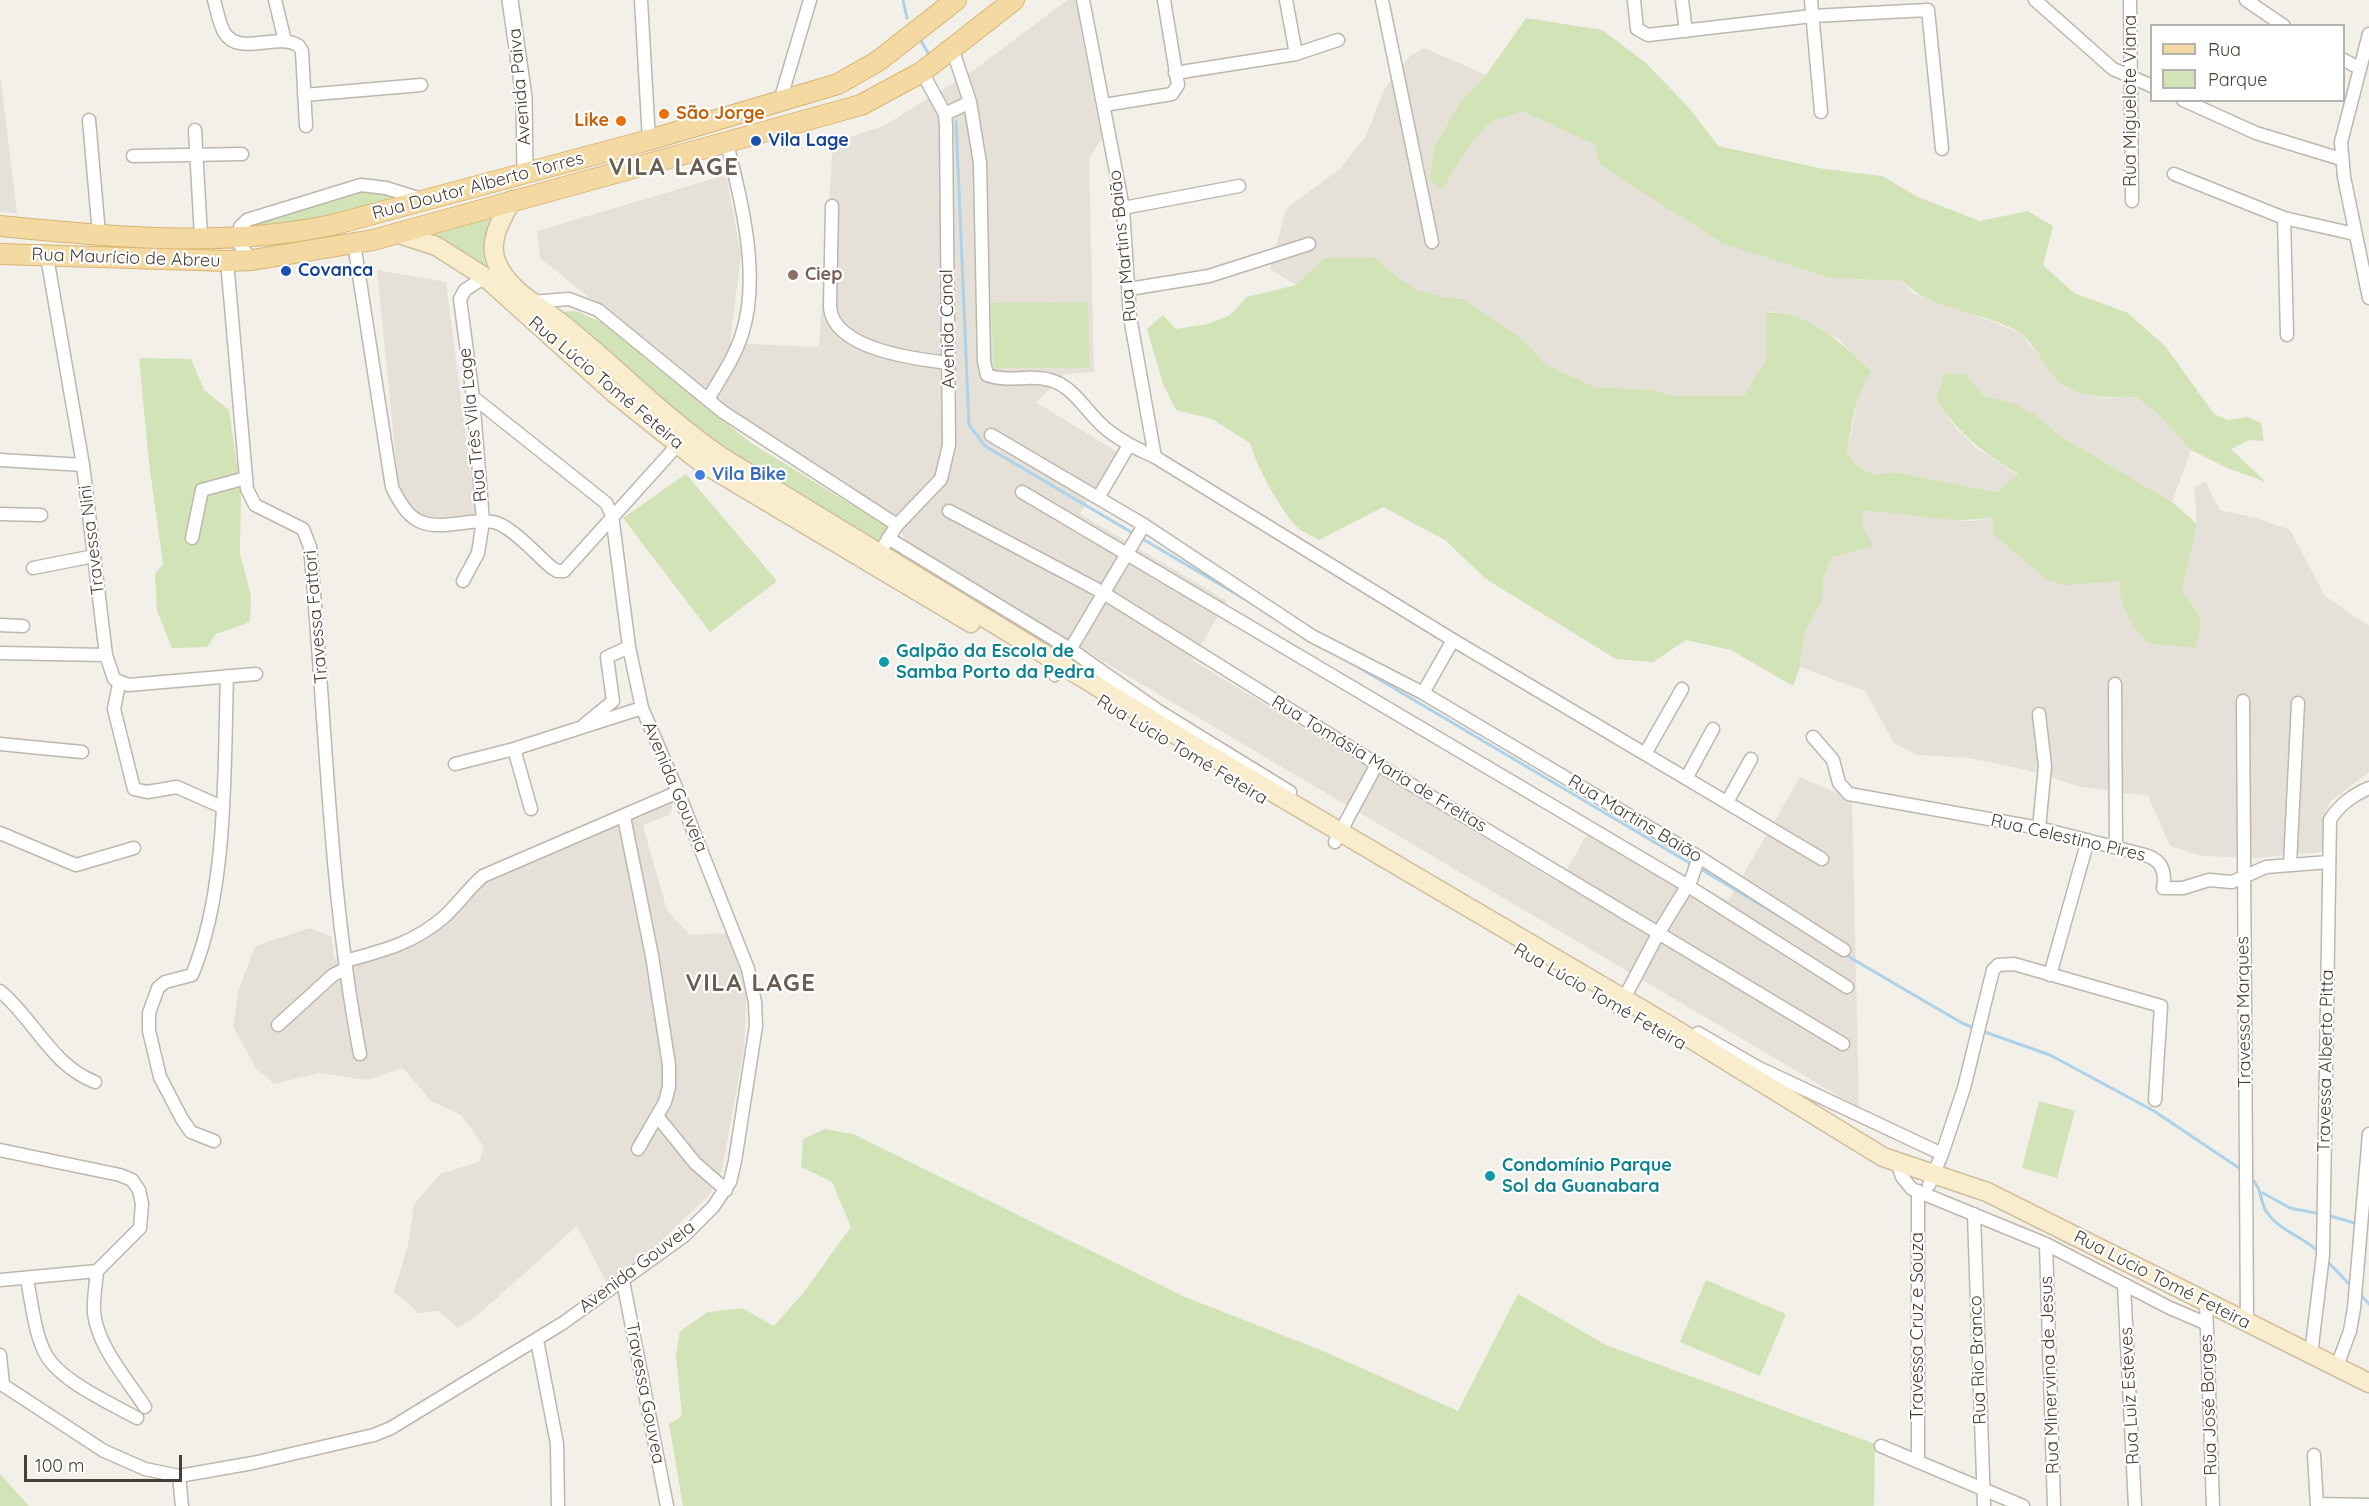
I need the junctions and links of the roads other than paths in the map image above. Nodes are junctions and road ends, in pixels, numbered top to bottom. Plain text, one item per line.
1 (214, 0) edge
2 (275, 0) edge
3 (510, 0) edge
4 (641, 0) edge
5 (810, 0) edge
6 (956, 0) edge
7 (1014, 0) edge
8 (1083, 0) edge
9 (1164, 0) edge
10 (1286, 0) edge
11 (1382, 0) edge
12 (1634, 0) edge
13 (1682, 0) edge
14 (1811, 0) edge
15 (2035, 0) edge
16 (2130, 0) edge
17 (2246, 0) edge
18 (1812, 16) junction
19 (2281, 24) edge
20 (1686, 31) junction
21 (2369, 34) edge
22 (1338, 40) dead end
23 (285, 41) junction
24 (952, 48) junction
25 (1296, 54) junction
26 (2345, 61) edge
27 (2359, 68) junction
28 (922, 72) junction
29 (1176, 73) junction
30 (2131, 78) junction
31 (420, 85) dead end
32 (2150, 86) edge
33 (304, 95) junction
34 (780, 101) junction
35 (970, 102) junction
36 (2187, 102) edge
37 (1104, 105) junction
38 (1821, 112) dead end
39 (945, 114) junction
40 (89, 120) dead end
41 (306, 126) dead end
42 (195, 130) dead end
43 (649, 140) junction
44 (726, 140) junction
45 (1942, 149) dead end
46 (242, 154) dead end
47 (196, 155) junction
48 (133, 156) dead end
49 (2341, 159) junction
50 (525, 174) junction
51 (2174, 174) dead end
52 (1239, 186) dead end
53 (425, 200) junction
54 (512, 200) junction
55 (2132, 201) dead end
56 (832, 206) dead end
57 (1123, 208) junction
58 (2284, 218) junction
59 (0, 226) edge
60 (396, 233) junction
61 (99, 234) junction
62 (2355, 234) junction
63 (201, 237) junction
64 (239, 239) junction
65 (1432, 242) dead end
66 (354, 243) junction
67 (1309, 244) dead end
68 (0, 254) edge
69 (47, 257) junction
70 (252, 260) junction
71 (227, 261) junction
72 (484, 277) junction
73 (1129, 289) junction
74 (2369, 298) edge
75 (532, 302) junction
76 (2287, 335) dead end
77 (948, 363) junction
78 (472, 397) junction
79 (708, 399) junction
80 (991, 435) dead end
81 (683, 439) junction
82 (1129, 445) junction
83 (1155, 457) junction
84 (0, 459) edge
85 (83, 465) junction
86 (246, 478) junction
87 (1022, 492) dead end
88 (1098, 498) junction
89 (949, 511) dead end
90 (0, 514) edge
91 (41, 515) dead end
92 (612, 515) junction
93 (483, 521) junction
94 (897, 525) junction
95 (1141, 530) junction
96 (192, 538) dead end
97 (1128, 549) junction
98 (880, 552) junction
99 (94, 556) junction
100 (33, 568) dead end
101 (463, 581) dead end
102 (1102, 592) junction
103 (0, 625) edge
104 (23, 627) dead end
105 (1453, 640) junction
106 (629, 647) junction
107 (0, 653) edge
108 (106, 655) junction
109 (1062, 663) junction
110 (256, 674) dead end
111 (227, 676) junction
112 (119, 684) junction
113 (2115, 684) dead end
114 (1682, 689) dead end
115 (1423, 693) junction
116 (2242, 701) dead end
117 (2298, 703) dead end
118 (642, 708) junction
119 (2039, 714) dead end
120 (582, 728) junction
121 (1713, 729) dead end
122 (1813, 737) dead end
123 (0, 744) edge
124 (514, 749) junction
125 (82, 752) dead end
126 (1646, 754) junction
127 (1751, 759) dead end
128 (455, 764) dead end
129 (1377, 764) junction
130 (1687, 777) junction
131 (2369, 788) edge
132 (678, 792) junction
133 (1727, 802) junction
134 (222, 807) junction
135 (531, 809) dead end
136 (624, 817) junction
137 (2039, 828) junction
138 (0, 833) edge
139 (1340, 833) junction
140 (2088, 840) junction
141 (2116, 847) junction
142 (134, 849) dead end
143 (1822, 859) dead end
144 (1698, 861) junction
145 (2329, 862) junction
146 (2290, 864) junction
147 (2242, 879) junction
148 (1689, 883) junction
149 (1659, 932) junction
150 (1844, 950) dead end
151 (345, 965) junction
152 (2050, 975) junction
153 (1847, 987) dead end
154 (0, 991) edge
155 (1623, 1000) junction
156 (278, 1025) dead end
157 (1843, 1044) dead end
158 (360, 1054) dead end
159 (95, 1082) dead end
160 (2154, 1100) dead end
161 (657, 1116) junction
162 (2369, 1134) edge
163 (214, 1141) dead end
164 (638, 1149) dead end
165 (0, 1150) edge
166 (1942, 1154) junction
167 (1927, 1184) junction
168 (726, 1190) junction
169 (1974, 1214) junction
170 (2046, 1244) junction
171 (97, 1271) junction
172 (0, 1280) edge
173 (27, 1280) junction
174 (623, 1281) junction
175 (2124, 1285) junction
176 (2206, 1303) junction
177 (2205, 1323) junction
178 (2247, 1324) junction
179 (537, 1340) junction
180 (2311, 1354) junction
181 (0, 1355) edge
182 (2337, 1366) junction
183 (2369, 1383) edge
184 (1, 1384) edge
185 (145, 1407) dead end
186 (136, 1418) dead end
187 (1881, 1446) dead end
188 (2314, 1455) dead end
189 (1917, 1461) junction
190 (179, 1476) junction
191 (1982, 1489) junction
192 (2317, 1505) edge
193 (2369, 1505) edge
194 (182, 1506) edge
195 (558, 1506) edge
196 (667, 1506) edge
197 (1983, 1506) edge
198 (2023, 1506) edge
199 (2054, 1506) edge
200 (2134, 1506) edge
201 (2213, 1506) edge

1 - 23 street
2 - 23 street
3 - 50 street, Avenida Paiva
4 - 43 street
5 - 34 street
6 - 34 main road, Rua Doutor Alberto Torres
7 - 24 main road, Rua Maurício de Abreu
8 - 37 street, Rua Martins Baião
9 - 29 street
10 - 25 street
11 - 65 street
12 - 20 street
13 - 20 street
14 - 18 street
15 - 30 street
16 - 30 street, Rua Miguelote Viana
17 - 19 street
18 - 20 street
18 - 38 street
18 - 45 street
21 - 27 street
22 - 25 street
23 - 33 street
24 - 28 main road, Rua Maurício de Abreu
24 - 35 street, Avenida Canal
25 - 29 street
26 - 27 street
27 - 49 street
28 - 39 street, Avenida Canal
28 - 44 main road, Rua Maurício de Abreu
29 - 37 street
30 - 32 street
30 - 55 street, Rua Miguelote Viana
31 - 33 street
33 - 41 street
34 - 43 main road, Rua Doutor Alberto Torres
35 - 39 street
35 - 82 street, Avenida Canal
36 - 49 street
37 - 57 street, Rua Martins Baião
39 - 77 street, Avenida Canal
40 - 61 street
42 - 47 street
43 - 50 main road, Rua Doutor Alberto Torres
44 - 54 main road, Rua Maurício de Abreu
44 - 79 street
46 - 47 street
47 - 48 street
47 - 63 street
49 - 62 street
50 - 53 main road, Rua Doutor Alberto Torres
51 - 58 street
52 - 57 street
53 - 64 main road, Rua Doutor Alberto Torres
53 - 64 street
54 - 60 main road, Rua Maurício de Abreu
54 - 75 main road, Rua Lúcio Tomé Feteira
56 - 77 street
57 - 73 street, Rua Martins Baião
58 - 62 street
58 - 76 street
59 - 61 main road, Rua Doutor Alberto Torres
60 - 66 main road, Rua Maurício de Abreu
60 - 72 main road, Rua Lúcio Tomé Feteira
61 - 63 main road, Rua Doutor Alberto Torres
62 - 74 street
63 - 64 main road, Rua Doutor Alberto Torres
64 - 70 street, Rua Maurício de Abreu
66 - 70 main road, Rua Maurício de Abreu
66 - 93 street
67 - 73 street
68 - 69 main road, Rua Maurício de Abreu
69 - 71 main road, Rua Maurício de Abreu
69 - 85 street, Travessa Nini
70 - 71 main road, Rua Maurício de Abreu
71 - 86 street, Travessa Fattori
72 - 78 street, Rua Três Vila Lage
72 - 81 main road, Rua Lúcio Tomé Feteira
73 - 83 street, Rua Martins Baião
75 - 79 street
75 - 81 main road, Rua Lúcio Tomé Feteira
77 - 94 street, Avenida Canal
78 - 92 street
78 - 93 street, Rua Três Vila Lage
79 - 94 street
80 - 88 street, Rua Martins Baião
81 - 92 street
81 - 98 main road, Rua Lúcio Tomé Feteira
82 - 83 street
82 - 88 street
83 - 105 street
84 - 85 street
85 - 99 street, Travessa Nini
86 - 96 street
86 - 151 street, Travessa Fattori
87 - 97 street
88 - 95 street, Rua Martins Baião
89 - 102 street, Rua Tomásia Maria de Freitas
90 - 91 street
92 - 93 street
92 - 106 street, Avenida Gouveia
93 - 101 street, Rua Três Vila Lage
94 - 98 street, Avenida Canal
95 - 97 street
95 - 115 street, Rua Martins Baião
97 - 102 street
97 - 148 street
98 - 109 main road, Rua Lúcio Tomé Feteira
99 - 100 street
99 - 108 street, Travessa Nini
102 - 109 street
102 - 129 street, Rua Tomásia Maria de Freitas
103 - 104 street
105 - 115 street
105 - 126 street
106 - 118 street, Avenida Gouveia
106 - 120 street
107 - 108 street
108 - 112 street, Travessa Nini
109 - 139 main road, Rua Lúcio Tomé Feteira
110 - 111 street
111 - 112 street
111 - 134 street
112 - 134 street
113 - 141 street
114 - 126 street
115 - 144 street, Rua Martins Baião
116 - 147 street, Travessa Marques
117 - 146 street
118 - 120 street
118 - 132 street, Avenida Gouveia
119 - 137 street
120 - 124 street
121 - 130 street
122 - 137 street, Rua Celestino Pires
123 - 125 street
124 - 128 street
124 - 135 street
126 - 130 street
127 - 133 street
129 - 139 street
129 - 149 street, Rua Tomásia Maria de Freitas
130 - 133 street
131 - 145 street, Travessa Alberto Pitta
132 - 136 street
132 - 168 street, Avenida Gouveia
133 - 143 street
134 - 163 street
136 - 151 street
136 - 161 street
137 - 140 street, Rua Celestino Pires
138 - 142 street
139 - 155 main road, Rua Lúcio Tomé Feteira
140 - 141 street, Rua Celestino Pires
140 - 152 street
141 - 147 street, Rua Celestino Pires
144 - 148 street
144 - 150 street, Rua Martins Baião
145 - 146 street, Rua Celestino Pires
145 - 180 street, Travessa Alberto Pitta
146 - 147 street, Rua Celestino Pires
147 - 178 street, Travessa Marques
148 - 149 street
148 - 153 street
149 - 155 street
149 - 157 street, Rua Tomásia Maria de Freitas
151 - 156 street
151 - 158 street, Travessa Fattori
152 - 160 street
152 - 166 street
154 - 159 street
155 - 166 street
155 - 167 main road, Rua Lúcio Tomé Feteira
161 - 164 street
161 - 168 street
162 - 182 street
165 - 171 street
166 - 167 street
167 - 169 street, Rua Lúcio Tomé Feteira
167 - 176 main road, Rua Lúcio Tomé Feteira
167 - 189 street, Travessa Cruz e Souza
168 - 174 street, Avenida Gouveia
169 - 170 street, Rua Lúcio Tomé Feteira
169 - 191 street, Rua Rio Branco
170 - 175 street, Rua Lúcio Tomé Feteira
170 - 199 street, Rua Minervina de Jesus
171 - 173 street
171 - 185 street
172 - 173 street
173 - 186 street
174 - 179 street, Avenida Gouveia
174 - 196 street, Travessa Gouvea
175 - 177 street, Rua Lúcio Tomé Feteira
175 - 200 street, Rua Luiz Esteves
176 - 177 street, Rua José Borges
176 - 178 main road, Rua Lúcio Tomé Feteira
177 - 201 street, Rua José Borges
178 - 180 main road, Rua Lúcio Tomé Feteira
179 - 190 street, Avenida Gouveia
179 - 195 street
180 - 182 main road, Rua Lúcio Tomé Feteira
181 - 184 street
182 - 183 main road, Rua Lúcio Tomé Feteira
184 - 190 street, Avenida Gouveia
187 - 189 street
188 - 192 street
189 - 191 street
190 - 194 street
191 - 197 street, Rua Rio Branco
191 - 198 street
192 - 193 street

